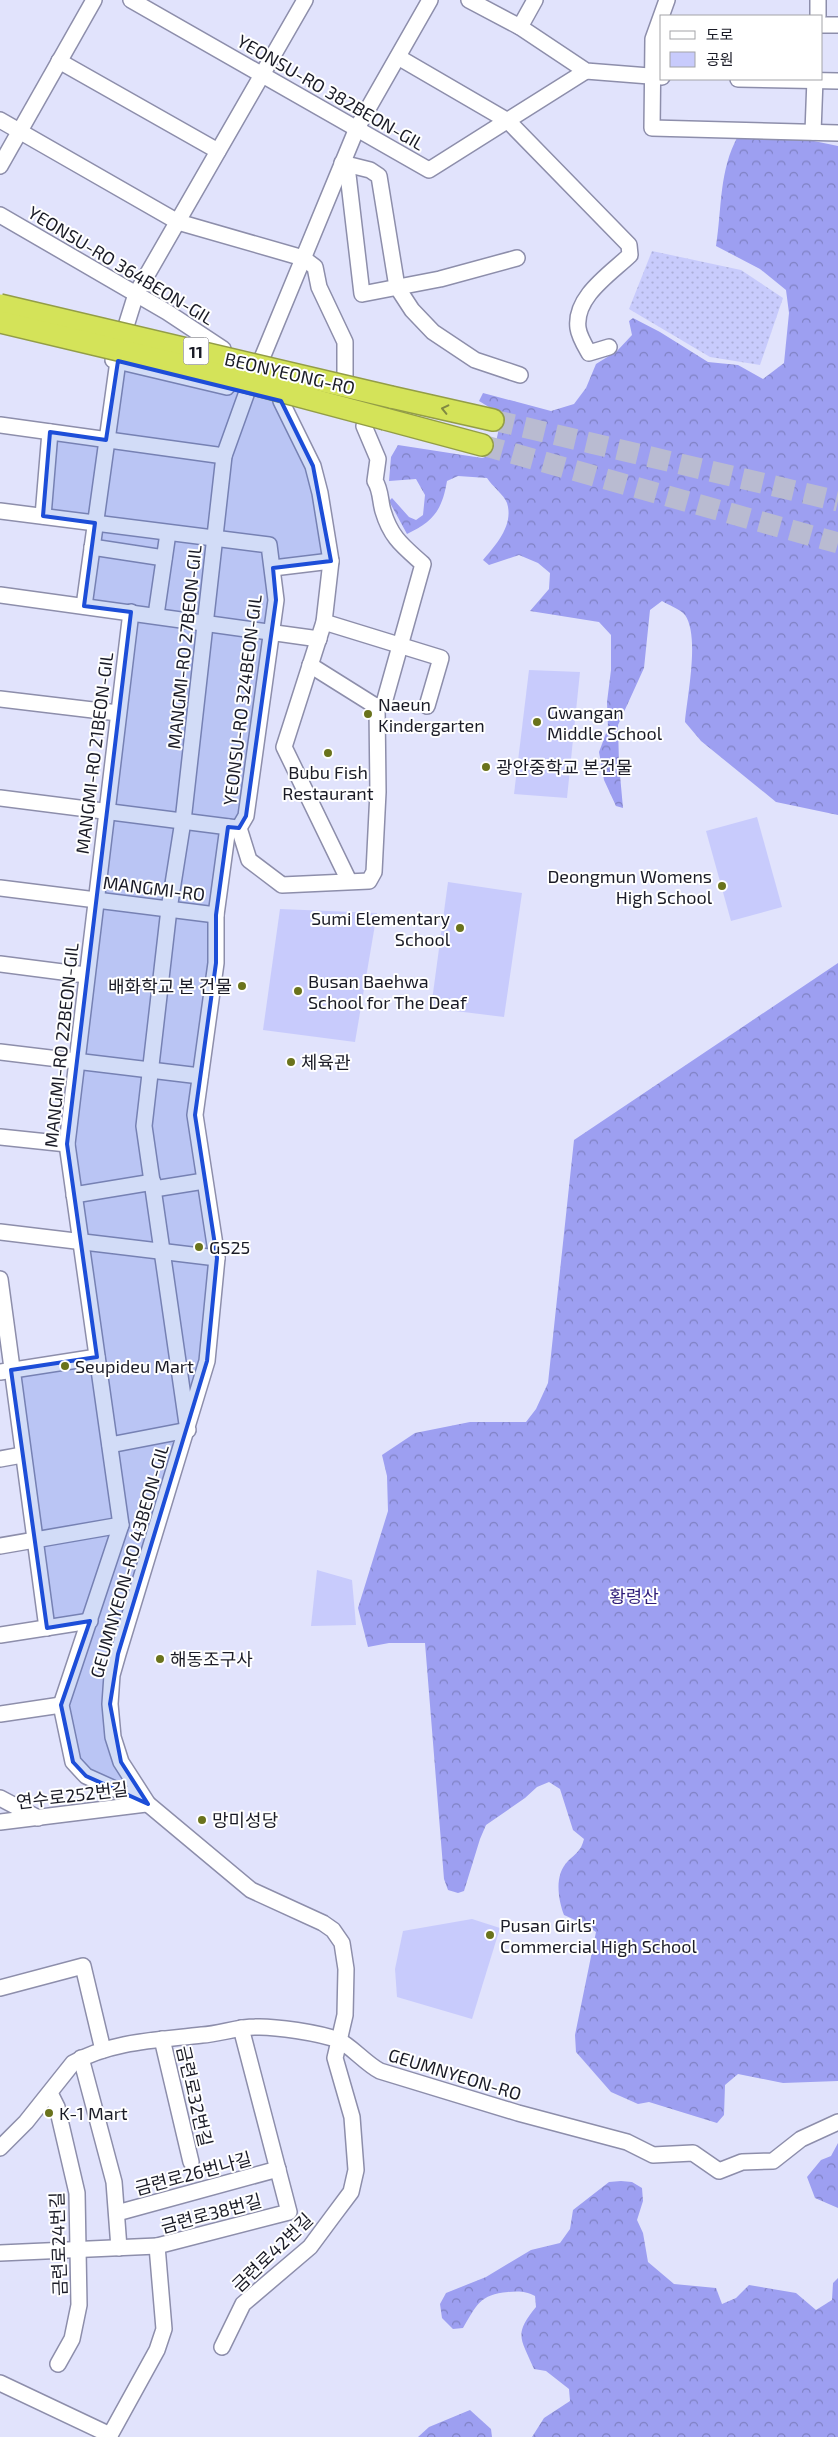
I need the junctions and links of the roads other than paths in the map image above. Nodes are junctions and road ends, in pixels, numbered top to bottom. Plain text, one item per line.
1 (94, 0) edge
2 (131, 0) edge
3 (430, 0) edge
4 (469, 0) edge
5 (535, 0) edge
6 (667, 0) edge
7 (818, 0) edge
8 (302, 1) edge
9 (662, 15) edge
10 (818, 15) edge
11 (660, 21) edge
12 (823, 25) edge
13 (838, 25) edge
14 (520, 27) junction
15 (398, 57) junction
16 (59, 61) junction
17 (586, 71) junction
18 (262, 74) junction
19 (657, 77) edge
20 (815, 80) edge
21 (838, 81) edge
22 (0, 120) edge
23 (508, 121) junction
24 (357, 128) junction
25 (20, 131) junction
26 (813, 132) junction
27 (838, 132) edge
28 (218, 151) junction
29 (345, 164) junction
30 (0, 166) edge
31 (0, 214) edge
32 (178, 222) junction
33 (303, 258) junction
34 (517, 258) dead end
35 (397, 287) junction
36 (136, 294) junction
37 (0, 296) edge
38 (0, 305) edge
39 (0, 322) edge
40 (126, 326) junction
41 (0, 332) edge
42 (609, 347) dead end
43 (223, 349) junction
44 (262, 358) junction
45 (118, 361) junction
46 (520, 374) dead end
47 (345, 377) junction
48 (247, 392) junction
49 (281, 401) junction
50 (493, 420) tunnel mouth
51 (0, 425) edge
52 (364, 426) dead end
53 (0, 430) edge
54 (50, 432) junction
55 (106, 440) junction
56 (482, 445) tunnel mouth
57 (224, 456) junction
58 (0, 511) edge
59 (42, 516) junction
60 (95, 524) junction
61 (168, 533) junction
62 (215, 540) junction
63 (92, 547) junction
64 (164, 558) junction
65 (331, 561) junction
66 (273, 568) junction
67 (0, 595) edge
68 (84, 606) junction
69 (130, 612) junction
70 (156, 615) junction
71 (207, 622) junction
72 (324, 622) junction
73 (273, 632) junction
74 (319, 639) junction
75 (400, 644) junction
76 (310, 665) junction
77 (0, 698) edge
78 (427, 706) dead end
79 (377, 707) junction
80 (118, 713) junction
81 (0, 798) edge
82 (106, 812) junction
83 (183, 821) junction
84 (233, 827) junction
85 (349, 881) junction
86 (0, 888) edge
87 (95, 899) junction
88 (169, 909) junction
89 (216, 915) junction
90 (0, 964) edge
91 (86, 975) junction
92 (0, 1052) edge
93 (76, 1060) junction
94 (150, 1070) junction
95 (200, 1076) junction
96 (0, 1137) edge
97 (66, 1144) junction
98 (204, 1181) junction
99 (153, 1185) junction
100 (74, 1195) junction
101 (0, 1232) edge
102 (81, 1241) junction
103 (163, 1251) junction
104 (217, 1258) junction
105 (0, 1279) edge
106 (1, 1301) edge
107 (97, 1357) junction
108 (6, 1371) edge
109 (188, 1430) junction
110 (110, 1445) junction
111 (22, 1455) junction
112 (0, 1459) edge
113 (121, 1525) junction
114 (34, 1540) junction
115 (0, 1546) edge
116 (90, 1621) junction
117 (47, 1628) junction
118 (0, 1635) edge
119 (61, 1705) junction
120 (0, 1714) edge
121 (0, 1798) edge
122 (148, 1804) junction
123 (38, 1818) junction
124 (0, 1822) edge
125 (0, 1988) edge
126 (242, 2028) junction
127 (162, 2039) junction
128 (339, 2040) junction
129 (103, 2050) junction
130 (81, 2058) junction
131 (50, 2093) junction
132 (838, 2122) edge
133 (0, 2148) edge
134 (191, 2162) dead end
135 (278, 2169) junction
136 (117, 2213) junction
137 (157, 2246) junction
138 (119, 2248) junction
139 (76, 2249) junction
140 (0, 2252) edge
141 (222, 2347) dead end
142 (58, 2364) dead end
143 (0, 2383) edge
144 (109, 2436) edge

1 - 16 street
2 - 18 street, YEONSU-RO 382BEON-GIL
3 - 15 street
4 - 14 street
5 - 14 street
6 - 9 street
7 - 10 street
8 - 18 street
11 - 19 street
12 - 13 street
14 - 17 street
15 - 23 street
15 - 24 street
16 - 25 street
16 - 28 street
17 - 19 street
17 - 23 street, YEONSU-RO 382BEON-GIL
18 - 24 street, YEONSU-RO 382BEON-GIL
18 - 28 street
19 - 26 street
20 - 21 street
20 - 26 street
22 - 25 street
23 - 24 street, YEONSU-RO 382BEON-GIL
23 - 42 street
24 - 29 street
25 - 30 street
25 - 32 street
26 - 27 street
28 - 32 street
29 - 33 street
29 - 35 street
29 - 35 street
31 - 36 street, YEONSU-RO 364BEON-GIL
32 - 33 street
32 - 36 street
33 - 44 street
33 - 47 street
34 - 35 street
35 - 46 street
36 - 40 street
36 - 43 street, YEONSU-RO 364BEON-GIL
37 - 40 street
50 -> 38 highway, BEONYEONG-RO / 11, bridge
39 - 56 highway, BEONYEONG-RO / 11, bridge
40 - 43 street
41 - 45 street
43 - 44 street
44 - 47 street
45 - 48 street
45 - 55 street
47 - 49 street
48 - 49 street
48 - 57 street, MANGMI-RO 27BEON-GIL
49 - 65 street
51 - 53 street
51 - 54 street
52 - 75 street
54 - 55 street
54 - 59 street
55 - 57 street
55 - 60 street
57 - 62 street, MANGMI-RO 27BEON-GIL
58 - 59 street
59 - 60 street
60 - 61 street
60 - 63 street
61 - 62 street
61 - 64 street
62 - 66 street, YEONSU-RO 324BEON-GIL
62 - 71 street, MANGMI-RO 27BEON-GIL
63 - 64 street
63 - 68 street
64 - 70 street
65 - 66 street
65 - 72 street
66 - 73 street, YEONSU-RO 324BEON-GIL
67 - 68 street
68 - 69 street
69 - 70 street
69 - 80 street, MANGMI-RO 21BEON-GIL
70 - 71 street
71 - 73 street
71 - 83 street, MANGMI-RO 27BEON-GIL
72 - 74 street
72 - 75 street
73 - 74 street
73 - 84 street, YEONSU-RO 324BEON-GIL
74 - 76 street
75 - 78 street
75 - 79 street
76 - 79 street
76 - 85 street
77 - 80 street
79 - 85 street, YEONSU-RO 324BEON-GIL
80 - 82 street, MANGMI-RO 21BEON-GIL
81 - 82 street, YEONSU-RO 324BEON-GIL
82 - 83 street, YEONSU-RO 324BEON-GIL
82 - 87 street, MANGMI-RO 21BEON-GIL
83 - 84 street, YEONSU-RO 324BEON-GIL
83 - 88 street, MANGMI-RO 27BEON-GIL
84 - 85 street, YEONSU-RO 324BEON-GIL
84 - 89 street, MANGMI-RO
86 - 87 street, MANGMI-RO
87 - 88 street, MANGMI-RO
87 - 91 street, MANGMI-RO 22BEON-GIL
88 - 89 street, MANGMI-RO
88 - 94 street, MANGMI-RO 27BEON-GIL
89 - 95 street, GEUMNYEON-RO 43BEON-GIL
90 - 91 street
91 - 93 street, MANGMI-RO 22BEON-GIL
92 - 93 street
93 - 94 street
93 - 97 street, MANGMI-RO 22BEON-GIL
94 - 95 street
94 - 99 street, MANGMI-RO 27BEON-GIL
95 - 98 street, GEUMNYEON-RO 43BEON-GIL
96 - 97 street
97 - 100 street, MANGMI-RO 22BEON-GIL
98 - 99 street
98 - 104 street, GEUMNYEON-RO 43BEON-GIL
99 - 100 street
99 - 103 street, MANGMI-RO 27BEON-GIL
100 - 102 street, MANGMI-RO 22BEON-GIL
101 - 102 street
102 - 103 street
102 - 107 street, MANGMI-RO 22BEON-GIL
103 - 104 street
103 - 109 street, MANGMI-RO 27BEON-GIL
104 - 109 street, GEUMNYEON-RO 43BEON-GIL
105 - 106 street
106 - 108 street
107 - 108 street
107 - 110 street, MANGMI-RO 22BEON-GIL
108 - 111 street
109 - 110 street
109 - 122 street, GEUMNYEON-RO 43BEON-GIL
110 - 113 street, MANGMI-RO 22BEON-GIL
111 - 112 street
111 - 114 street
113 - 114 street
113 - 116 street, MANGMI-RO 22BEON-GIL
114 - 115 street
114 - 117 street
116 - 117 street
116 - 119 street, MANGMI-RO 22BEON-GIL
117 - 118 street
119 - 120 street
119 - 122 street
121 - 123 street
122 - 123 street, 연수로252번길
122 - 128 street, GEUMNYEON-RO 43BEON-GIL
123 - 124 street, 연수로252번길
125 - 129 street
126 - 127 street
126 - 128 street
126 - 135 street, 금련로38번길
127 - 129 street
127 - 134 street, 금련로32번길
128 - 132 street, GEUMNYEON-RO
128 - 141 street, 금련로42번길
129 - 130 street
130 - 131 street
130 - 136 street
131 - 133 street
131 - 139 street, 금련로24번길
135 - 136 street, 금련로26번나길
135 - 137 street, 금련로38번길
136 - 138 street
137 - 138 street
137 - 144 street, 금련로38번길
138 - 139 street
139 - 140 street
139 - 142 street, 금련로24번길
143 - 144 street

